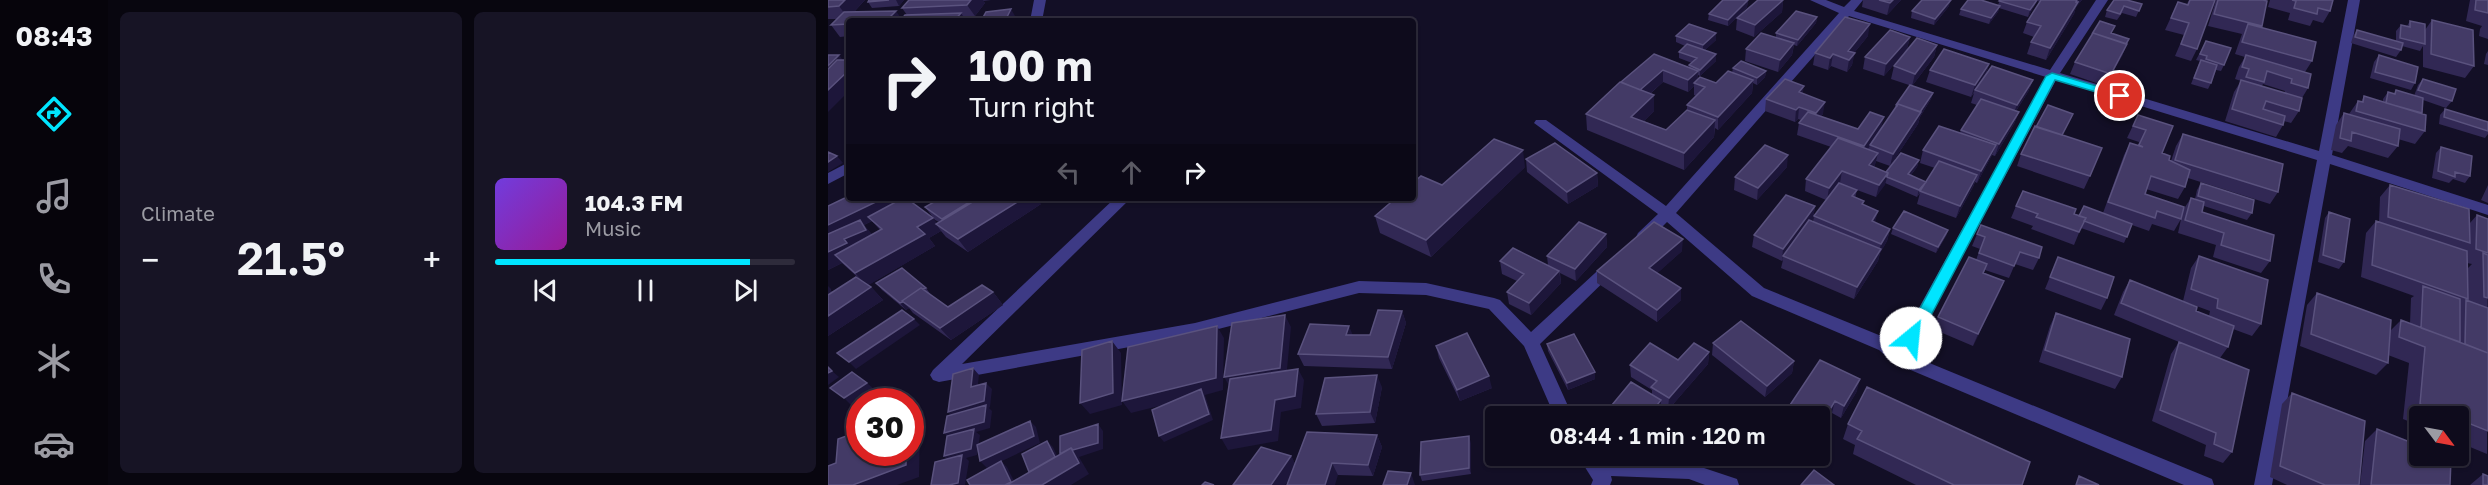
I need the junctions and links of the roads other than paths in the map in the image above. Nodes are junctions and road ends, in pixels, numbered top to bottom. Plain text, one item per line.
1 (1040, 0) edge
2 (1816, 0) edge
3 (1857, 0) edge
4 (2102, 0) edge
5 (2354, 0) edge
6 (1846, 12) junction
7 (1037, 18) edge
8 (2052, 76) junction
9 (1541, 123) dead end
10 (2324, 157) junction
11 (846, 169) edge
12 (828, 179) edge
13 (1121, 201) edge
14 (2488, 210) edge
15 (1668, 214) junction
16 (1531, 342) junction
17 (1900, 358) junction
18 (1559, 406) edge
19 (1594, 466) edge
20 (1611, 466) edge
21 (1600, 485) edge
22 (1730, 485) edge
23 (2205, 485) edge
24 (2263, 485) edge

1 - 7 street
2 - 6 street
3 - 6 street
4 - 8 street
5 - 10 street
6 - 8 street
6 - 15 street
8 - 10 street
8 - 17 street
9 - 15 street
10 - 14 street
10 - 24 street
11 - 12 street
13 - 16 street
15 - 16 street
15 - 17 street
16 - 18 street
17 - 23 street
19 - 21 street
20 - 22 street

